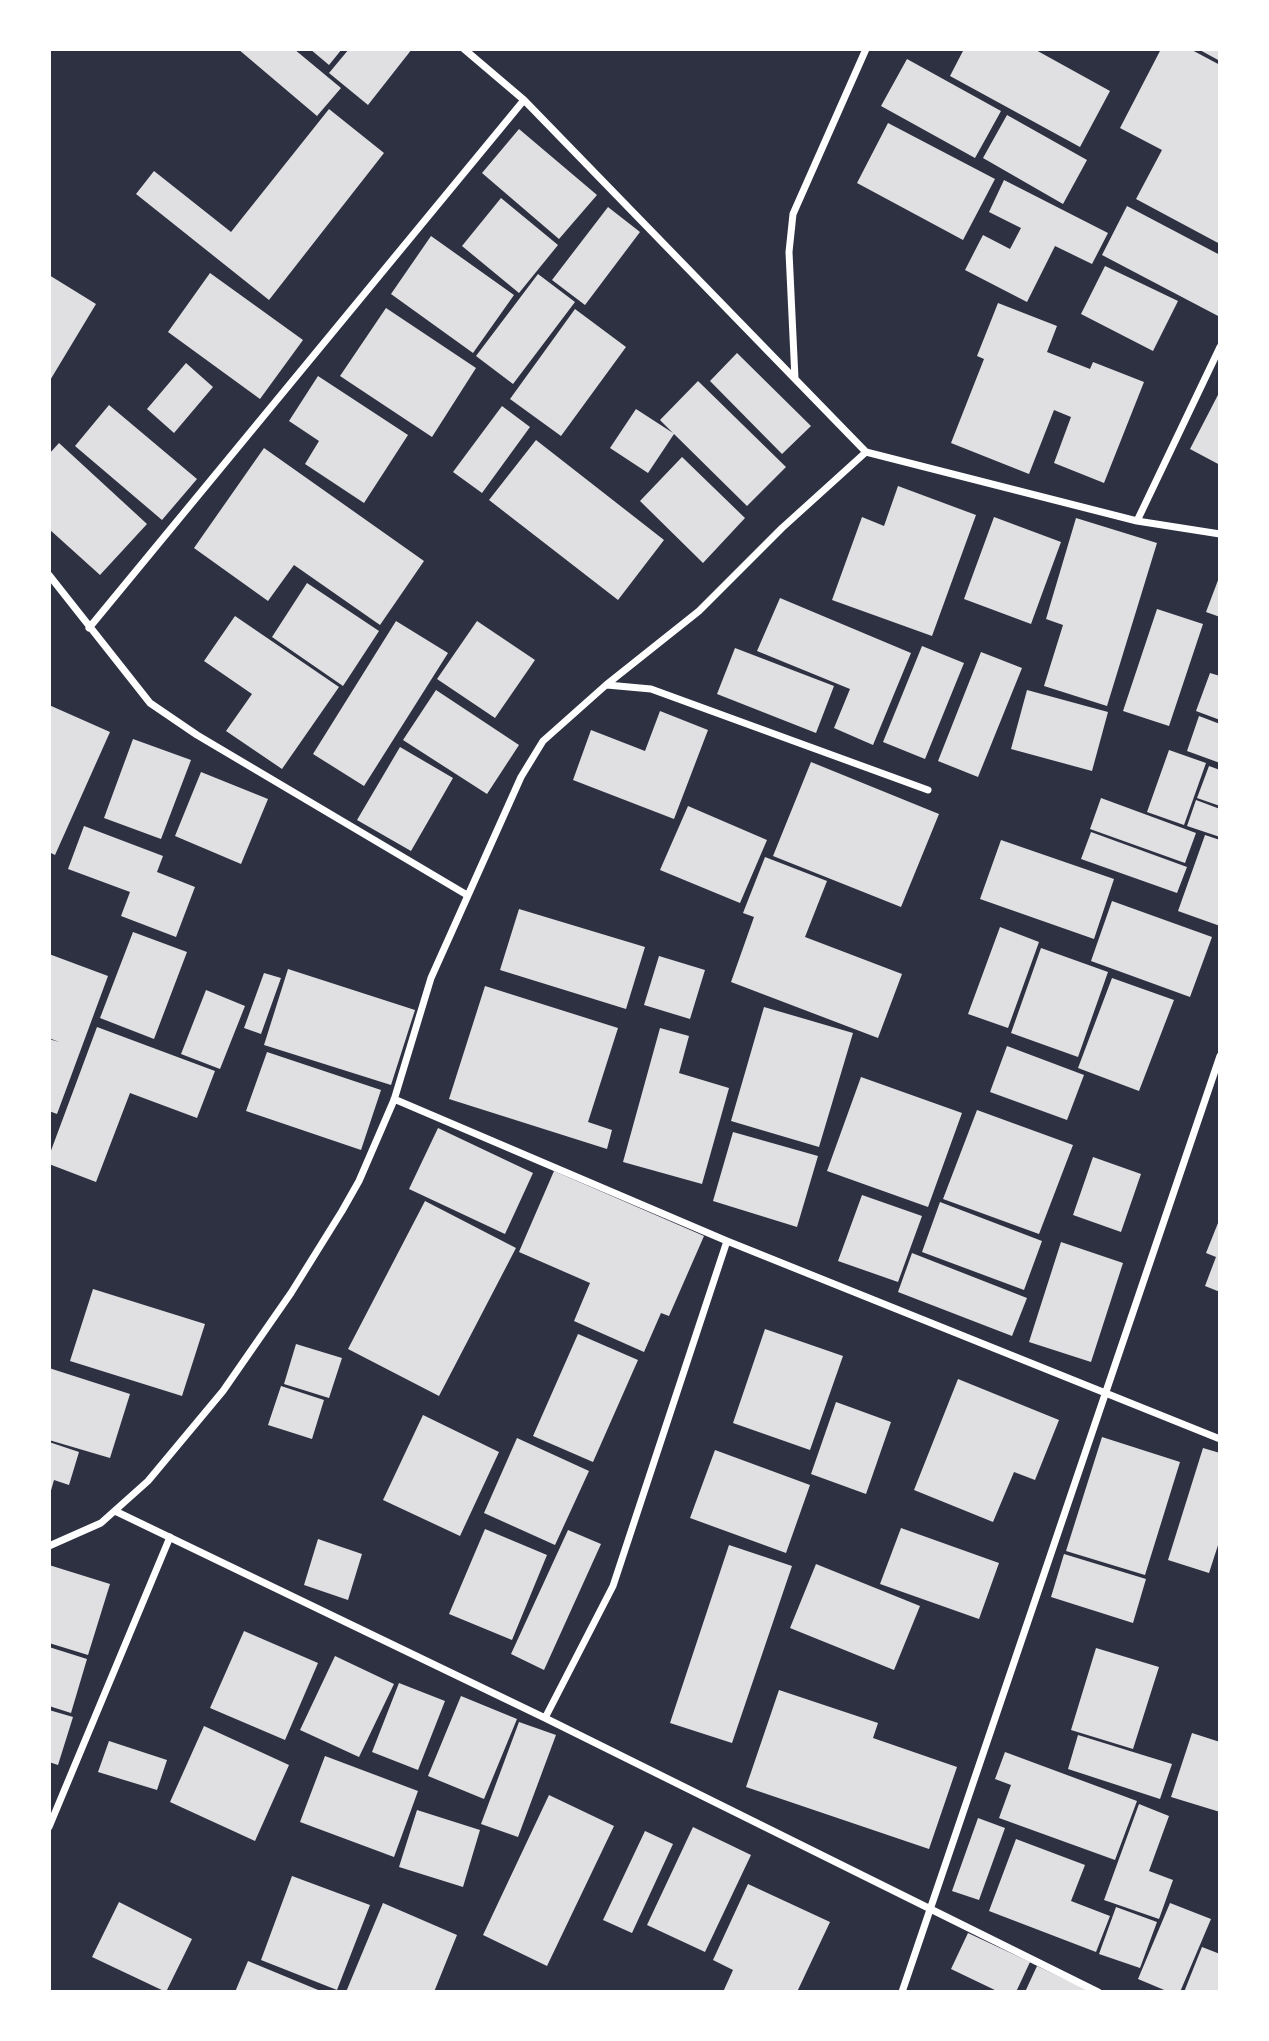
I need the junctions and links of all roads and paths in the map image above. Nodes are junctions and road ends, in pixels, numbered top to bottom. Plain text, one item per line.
1 (464, 49) edge
2 (866, 49) edge
3 (524, 100) junction
4 (1220, 346) edge
5 (794, 379) junction
6 (866, 452) junction
7 (1137, 521) junction
8 (1220, 534) edge
9 (49, 575) edge
10 (89, 628) junction
11 (606, 685) junction
12 (928, 790) dead end
13 (467, 895) junction
14 (1220, 1056) edge
15 (394, 1099) junction
16 (727, 1241) junction
17 (1104, 1391) junction
18 (1220, 1439) edge
19 (115, 1511) junction
20 (170, 1537) junction
21 (49, 1546) edge
22 (545, 1718) junction
23 (49, 1827) edge
24 (930, 1908) junction
25 (902, 1992) edge
26 (1098, 1992) edge

1 - 3 street
2 - 5 street
3 - 5 street
3 - 10 street
4 - 7 street
5 - 6 street
6 - 7 street
6 - 11 street
7 - 8 street
9 - 10 street
10 - 13 street
11 - 12 street
11 - 13 street
13 - 15 street
14 - 17 street
15 - 16 street
15 - 19 street
16 - 17 street
16 - 22 street
17 - 18 street
17 - 24 street
19 - 20 street
19 - 21 street
20 - 22 street
20 - 23 street
22 - 24 street
24 - 25 street
24 - 26 street

